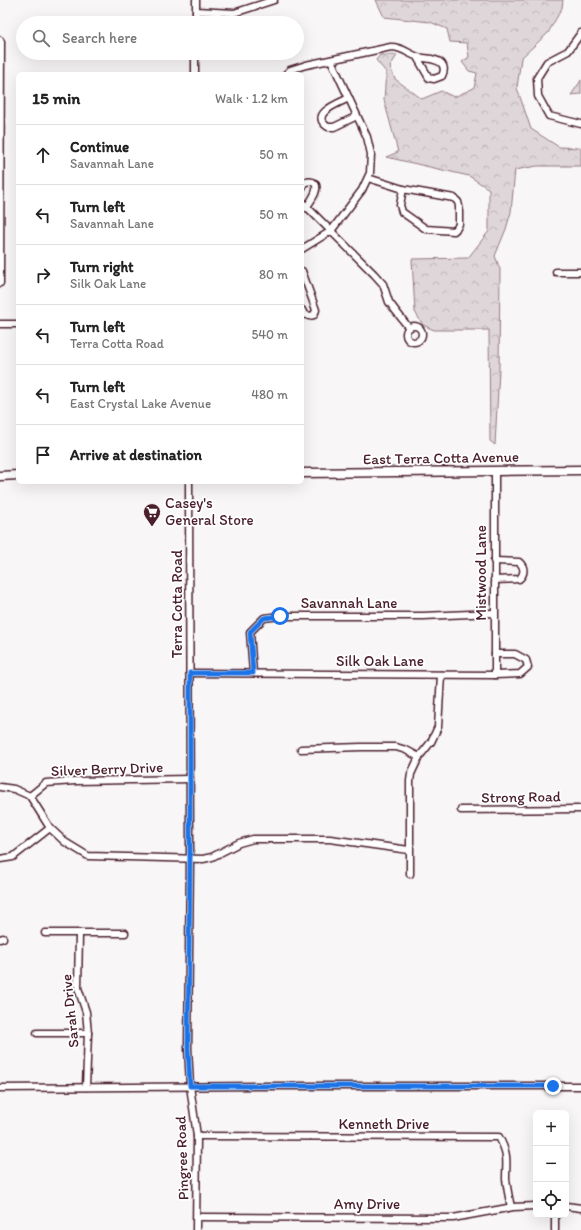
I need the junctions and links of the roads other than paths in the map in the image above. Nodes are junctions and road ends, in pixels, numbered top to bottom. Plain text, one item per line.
1 (196, 0) edge
2 (274, 0) edge
3 (267, 2) edge
4 (196, 11) junction
5 (196, 16) edge
6 (581, 33) edge
7 (1, 41) edge
8 (417, 57) junction
9 (196, 60) edge
10 (331, 60) junction
11 (195, 72) edge
12 (288, 72) edge
13 (349, 98) junction
14 (357, 116) junction
15 (581, 124) edge
16 (368, 178) junction
17 (304, 183) edge
18 (403, 189) junction
19 (304, 205) edge
20 (306, 208) junction
21 (331, 231) junction
22 (304, 248) edge
23 (556, 272) dead end
24 (581, 272) edge
25 (304, 277) edge
26 (0, 283) edge
27 (304, 314) edge
28 (0, 324) edge
29 (16, 324) edge
30 (409, 328) dead end
31 (581, 470) edge
32 (495, 471) junction
33 (304, 473) edge
34 (16, 475) edge
35 (0, 476) edge
36 (189, 484) edge
37 (494, 561) junction
38 (494, 580) junction
39 (494, 613) junction
40 (495, 654) junction
41 (190, 673) junction
42 (253, 673) junction
43 (441, 675) junction
44 (495, 675) junction
45 (301, 749) dead end
46 (419, 757) junction
47 (190, 779) junction
48 (0, 787) edge
49 (30, 796) junction
50 (581, 809) edge
51 (461, 810) dead end
52 (50, 828) junction
53 (409, 850) junction
54 (190, 858) junction
55 (0, 859) edge
56 (410, 874) dead end
57 (45, 933) dead end
58 (79, 933) junction
59 (125, 933) dead end
60 (37, 1033) dead end
61 (88, 1033) junction
62 (190, 1086) junction
63 (581, 1086) edge
64 (86, 1087) junction
65 (0, 1088) edge
66 (196, 1136) junction
67 (533, 1206) edge
68 (569, 1206) edge
69 (511, 1207) junction
70 (581, 1208) edge
71 (196, 1217) junction
72 (555, 1218) edge
73 (196, 1230) edge
74 (555, 1230) edge

1 - 4 street
2 - 3 street
3 - 4 street
4 - 5 street
6 - 15 street
7 - 26 street
8 - 8 street
8 - 10 street
9 - 11 street
10 - 12 street
10 - 13 street
13 - 14 street
13 - 14 street
14 - 16 street
16 - 18 street
16 - 21 street
17 - 20 street
18 - 18 street
19 - 20 street
20 - 21 street
21 - 22 street
21 - 30 street
23 - 24 street
25 - 27 street
28 - 29 street
31 - 32 main road, East Terra Cotta Avenue
32 - 33 main road, East Terra Cotta Avenue
32 - 37 street, Mistwood Lane
34 - 35 main road
36 - 41 street, Terra Cotta Road
37 - 38 street, Mistwood Lane
37 - 38 street
38 - 39 street, Mistwood Lane
39 - 40 street, Mistwood Lane
39 - 42 street, Savannah Lane
40 - 44 street, Mistwood Lane
40 - 44 street, Silk Oak Lane
41 - 42 street, Silk Oak Lane
41 - 47 street, Terra Cotta Road
42 - 43 street, Silk Oak Lane
43 - 44 street, Silk Oak Lane
43 - 46 street
45 - 46 street
46 - 53 street
47 - 49 street, Silver Berry Drive
47 - 54 street, Terra Cotta Road
48 - 49 street
49 - 52 street
50 - 51 street, Strong Road
52 - 54 street
52 - 55 street
53 - 54 street
53 - 56 street
54 - 62 street, Terra Cotta Road
57 - 58 street
58 - 59 street
58 - 61 street, Sarah Drive
60 - 61 street
61 - 64 street, Sarah Drive
62 - 63 street
62 - 64 street
62 - 66 street, Pingree Road
64 - 65 street
66 - 69 street, Kenneth Drive
66 - 71 street, Pingree Road
67 - 69 street, Amy Drive
68 - 70 street
69 - 71 street, Amy Drive
71 - 73 street, Pingree Road
72 - 74 street

